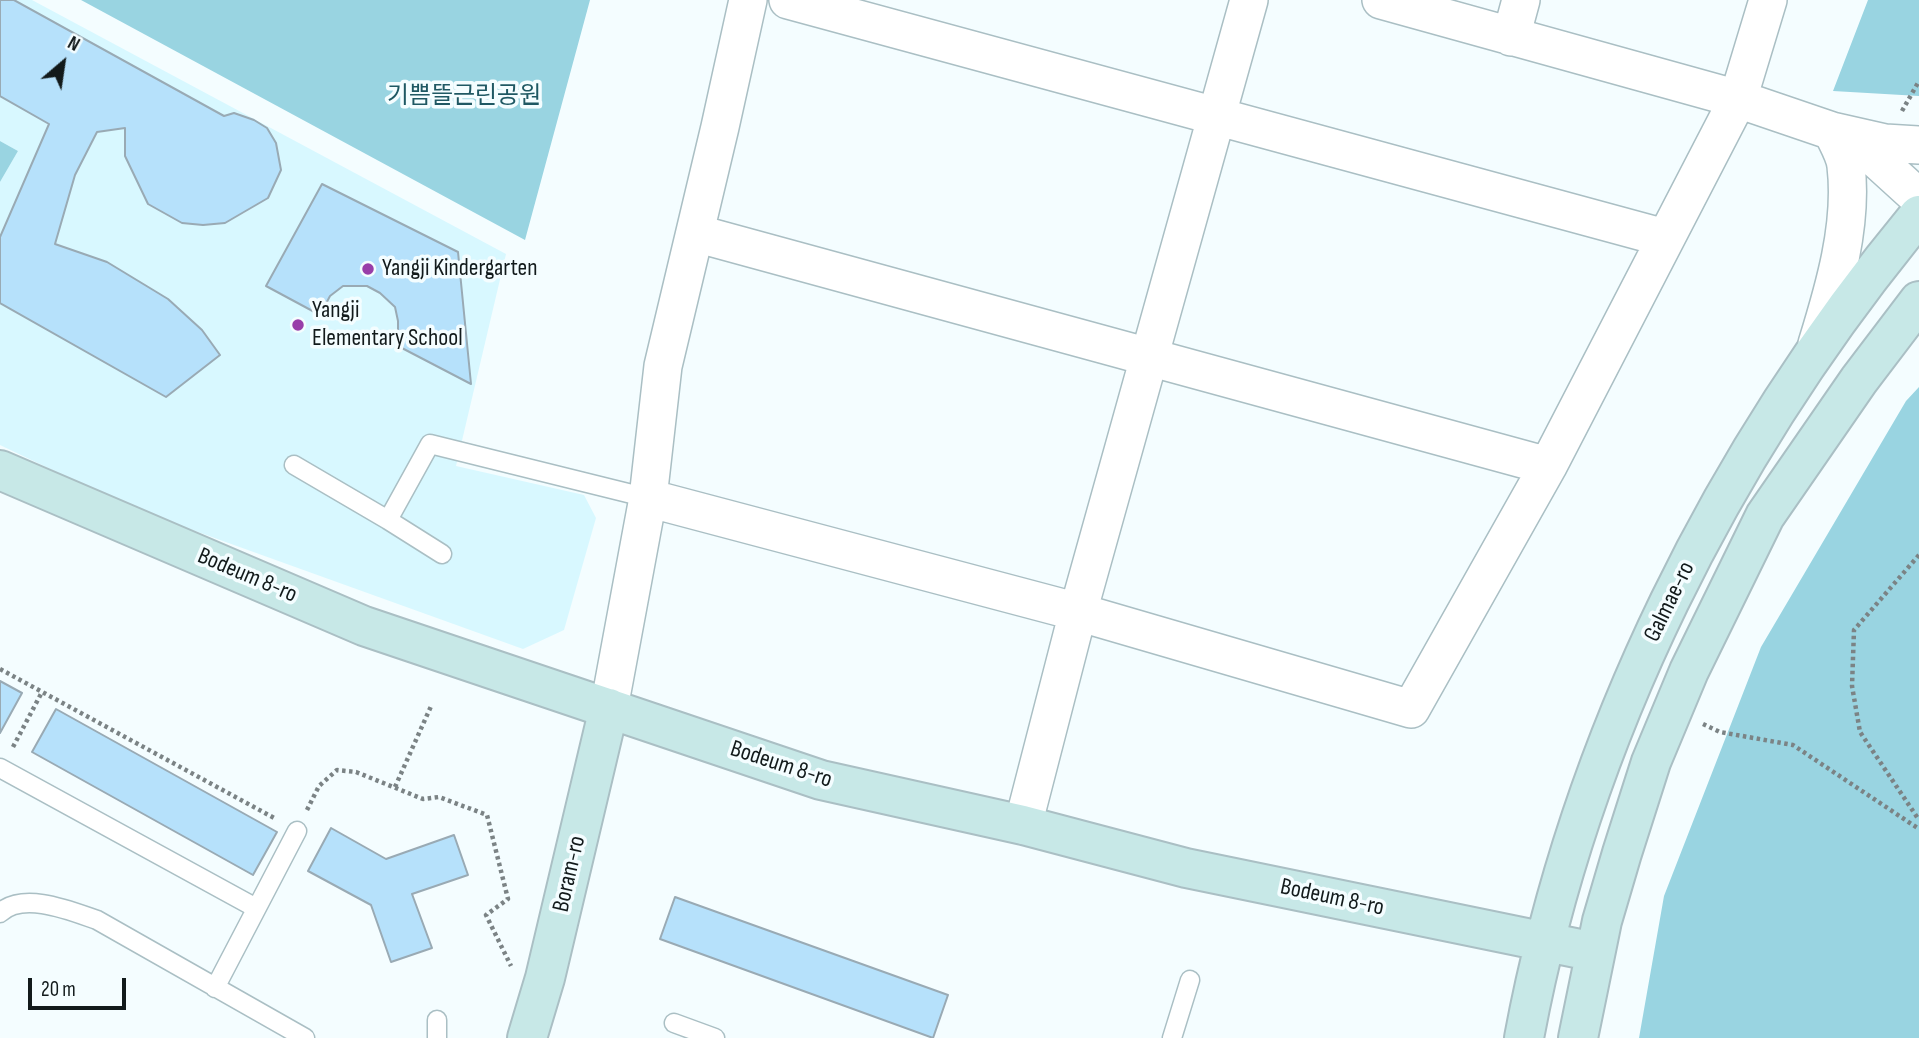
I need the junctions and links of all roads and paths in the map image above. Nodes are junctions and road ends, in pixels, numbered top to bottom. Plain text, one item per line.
1 (748, 0) edge
2 (788, 0) edge
3 (1249, 0) edge
4 (1381, 0) edge
5 (1521, 0) edge
6 (1768, 0) edge
7 (1511, 37) junction
8 (1738, 99) junction
9 (1216, 116) junction
10 (1832, 131) junction
11 (1919, 145) edge
12 (1919, 198) edge
13 (1919, 215) edge
14 (695, 233) junction
15 (1665, 238) junction
16 (1919, 302) edge
17 (1814, 354) junction
18 (1149, 357) junction
19 (294, 465) dead end
20 (1548, 466) junction
21 (0, 470) edge
22 (648, 498) junction
23 (388, 520) junction
24 (442, 554) dead end
25 (1919, 555) edge
26 (1077, 612) junction
27 (0, 669) edge
28 (42, 692) junction
29 (432, 704) dead end
30 (609, 708) junction
31 (1673, 712) junction
32 (1, 768) edge
33 (395, 787) junction
34 (1919, 820) edge
35 (1023, 825) junction
36 (1919, 828) edge
37 (297, 831) junction
38 (2, 903) edge
39 (256, 908) junction
40 (1546, 942) junction
41 (1595, 952) junction
42 (510, 975) dead end
43 (1190, 980) dead end
44 (215, 988) junction
45 (674, 1023) dead end
46 (305, 1038) edge
47 (527, 1038) edge
48 (715, 1038) edge
49 (1172, 1038) edge
50 (1524, 1038) edge
51 (1578, 1038) edge

1 - 14 street
2 - 9 street
3 - 9 street
4 - 7 street
5 - 7 street
6 - 8 street
7 - 8 street
8 - 10 street
8 - 15 street
9 - 15 street
9 - 18 street
10 - 11 street
10 - 12 street
10 - 17 street
13 - 17 street, Galmae-ro
14 - 18 street
14 - 22 street
15 - 20 street
16 - 31 street, Galmae-ro
17 - 40 street, Galmae-ro
18 - 20 street
18 - 26 street
19 - 23 lane
20 - 26 street
21 - 30 street, Bodeum 8-ro
22 - 23 lane
22 - 26 street
22 - 30 street
23 - 24 lane
25 - 34 path
26 - 35 street
27 - 28 path
28 - 32 path
28 - 37 path
29 - 33 path
30 - 35 street, Bodeum 8-ro
30 - 47 street, Boram-ro
31 - 36 path
31 - 41 street, Galmae-ro
32 - 39 lane
33 - 37 path
33 - 42 path
35 - 40 street, Bodeum 8-ro
37 - 39 lane
38 - 44 lane
39 - 44 lane
40 - 41 street, Bodeum 8-ro
40 - 50 street, Galmae-ro
41 - 51 street, Galmae-ro
43 - 49 lane
44 - 46 lane
45 - 48 lane

